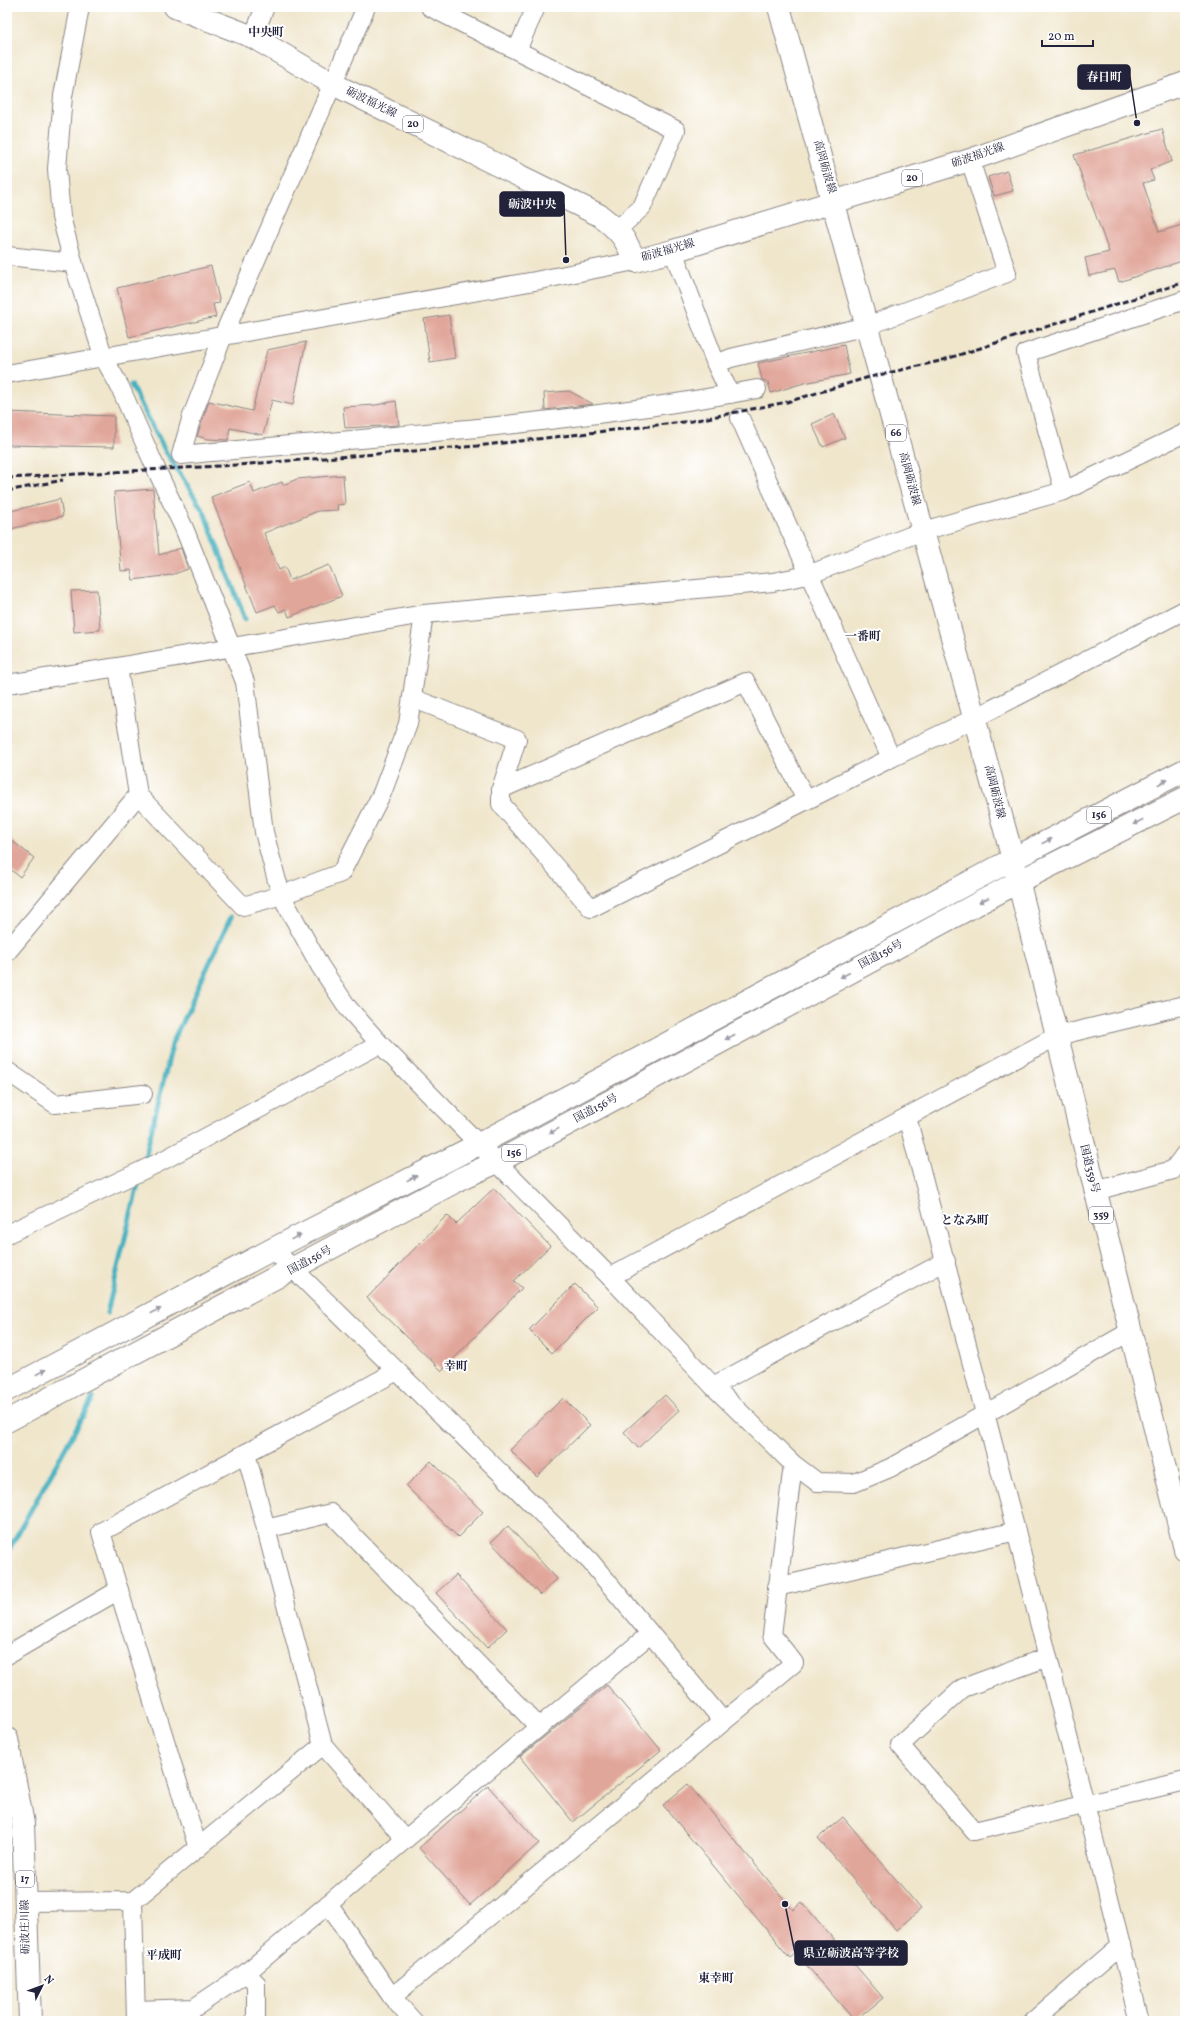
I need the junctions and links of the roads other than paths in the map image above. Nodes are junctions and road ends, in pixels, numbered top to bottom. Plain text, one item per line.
1 (80, 7) edge
2 (175, 7) edge
3 (265, 7) edge
4 (366, 7) edge
5 (430, 7) edge
6 (536, 7) edge
7 (779, 7) edge
8 (253, 37) junction
9 (517, 50) junction
10 (1185, 83) edge
11 (333, 84) junction
12 (970, 160) junction
13 (833, 202) junction
14 (618, 229) junction
15 (673, 251) junction
16 (7, 256) edge
17 (635, 260) junction
18 (73, 263) junction
19 (1185, 300) edge
20 (867, 326) junction
21 (223, 336) junction
22 (104, 358) junction
23 (716, 364) junction
24 (7, 374) edge
25 (756, 389) dead end
26 (730, 394) junction
27 (740, 418) dead end
28 (1185, 433) edge
29 (1064, 491) junction
30 (923, 531) junction
31 (808, 575) junction
32 (1185, 610) edge
33 (424, 614) junction
34 (232, 646) junction
35 (118, 667) junction
36 (7, 684) edge
37 (412, 698) junction
38 (975, 718) junction
39 (891, 758) junction
40 (1185, 770) edge
41 (501, 789) junction
42 (138, 795) junction
43 (1185, 798) edge
44 (806, 800) junction
45 (1013, 859) junction
46 (1018, 882) junction
47 (282, 895) junction
48 (7, 952) edge
49 (1185, 1005) edge
50 (1057, 1036) junction
51 (380, 1044) junction
52 (7, 1071) edge
53 (143, 1094) dead end
54 (907, 1117) junction
55 (479, 1144) junction
56 (1185, 1154) edge
57 (497, 1162) junction
58 (1095, 1191) junction
59 (7, 1234) edge
60 (273, 1249) junction
61 (946, 1261) junction
62 (293, 1269) junction
63 (610, 1277) junction
64 (1131, 1331) junction
65 (397, 1371) junction
66 (713, 1386) junction
67 (7, 1390) edge
68 (985, 1413) junction
69 (7, 1421) edge
70 (246, 1453) junction
71 (793, 1464) junction
72 (266, 1529) junction
73 (1016, 1531) junction
74 (1185, 1549) edge
75 (777, 1587) junction
76 (119, 1590) junction
77 (650, 1634) junction
78 (7, 1655) edge
79 (1048, 1658) junction
80 (723, 1721) junction
81 (539, 1727) junction
82 (7, 1739) edge
83 (323, 1745) junction
84 (1185, 1781) edge
85 (11, 1785) edge
86 (1085, 1804) junction
87 (405, 1839) junction
88 (198, 1848) junction
89 (133, 1901) junction
90 (25, 1902) junction
91 (328, 1904) junction
92 (1121, 1945) junction
93 (246, 1973) junction
94 (392, 1997) junction
95 (136, 2015) edge
96 (30, 2021) edge
97 (256, 2021) edge
98 (413, 2021) edge
99 (1033, 2021) edge
100 (1140, 2021) edge

1 - 18 street
2 - 8 main road, 砺波福光線 / 20
3 - 8 street
4 - 11 street
5 - 9 street
6 - 9 street
7 - 13 main road, 高岡砺波線 / 66
8 - 11 main road, 砺波福光線 / 20
9 - 14 street
10 - 12 main road, 砺波福光線 / 20
11 - 14 main road, 砺波福光線 / 20
11 - 21 street
12 - 13 main road, 砺波福光線 / 20
12 - 20 street
13 - 15 main road, 砺波福光線 / 20
13 - 20 main road, 高岡砺波線 / 66
14 - 17 main road, 砺波福光線 / 20
15 - 17 main road, 砺波福光線 / 20
15 - 23 street
16 - 18 street
17 - 21 street
18 - 22 street
19 - 29 street
20 - 23 street
20 - 30 main road, 高岡砺波線 / 66
21 - 22 street
21 - 26 street
22 - 24 street
22 - 34 street
23 - 26 street
25 - 26 street
27 - 31 street
28 - 29 street
29 - 30 street
30 - 31 street
30 - 38 main road, 高岡砺波線 / 66
31 - 33 street
31 - 39 street
32 - 38 street
33 - 34 street
33 - 37 street
34 - 35 street
34 - 47 street
35 - 36 street
35 - 42 street
37 - 41 street
37 - 47 street
38 - 39 street
38 - 45 main road, 高岡砺波線 / 66
39 - 44 street
45 -> 40 main road, 国道156号 / 156
41 - 44 street
41 - 44 street
42 - 47 street
42 - 48 street
43 -> 46 main road, 国道156号 / 156
45 - 46 main road, 国道359号 / 359
45 - 55 main road, 国道156号 / 156
46 - 50 main road, 国道359号 / 359
46 -> 57 main road, 国道156号 / 156
47 - 51 street
49 - 50 street
50 - 54 street
50 - 58 main road, 国道359号 / 359
51 - 55 street
51 - 59 street
52 - 53 street
54 - 61 street
54 - 63 street
55 - 57 street
60 -> 55 main road, 国道156号 / 156
56 - 58 street
57 - 62 main road, 国道156号 / 156
57 - 63 street
58 - 64 main road, 国道359号 / 359
60 - 62 street
67 -> 60 main road, 国道156号 / 156
61 - 66 street
61 - 68 street
62 - 65 street
62 - 69 main road, 国道156号 / 156
63 - 66 street
64 - 68 street
64 - 74 main road, 国道359号 / 359
65 - 70 street
65 - 77 street
66 - 71 street
68 - 71 street
68 - 73 street
70 - 72 street
70 - 76 street
71 - 75 street
72 - 81 street
72 - 83 street
73 - 75 street
73 - 79 street
75 - 80 street
76 - 78 street
76 - 88 street
77 - 80 street
77 - 81 street
79 - 86 street
79 - 86 street
80 - 94 street
81 - 87 street
82 - 85 main road, 砺波庄川線 / 17
83 - 87 street
83 - 88 street
84 - 86 street
85 - 90 main road, 砺波庄川線 / 17
86 - 92 street
87 - 91 street
88 - 89 street
89 - 90 street
89 - 95 street
90 - 96 main road, 砺波庄川線 / 17
91 - 93 street
91 - 94 street
92 - 99 street
92 - 100 street
93 - 95 street
93 - 97 street
94 - 98 street

